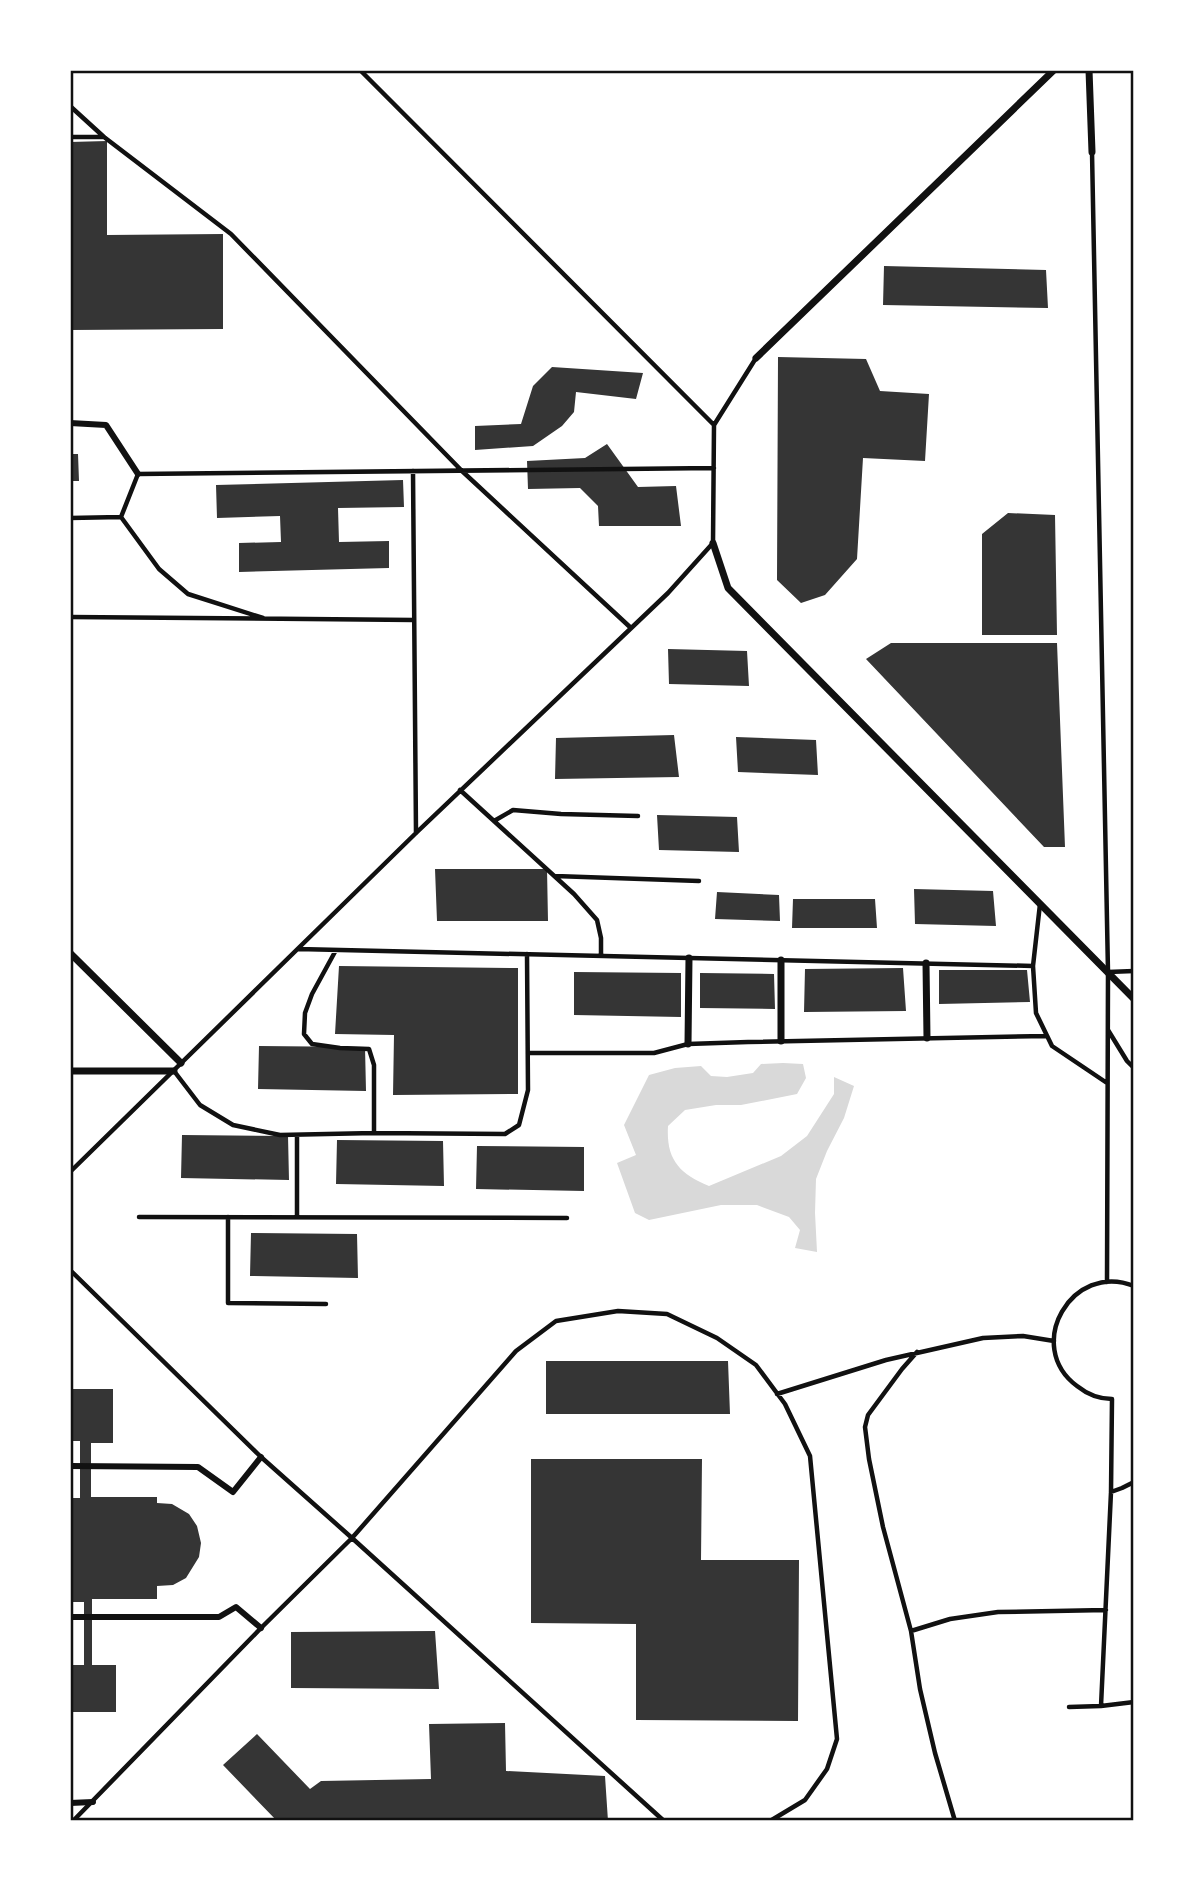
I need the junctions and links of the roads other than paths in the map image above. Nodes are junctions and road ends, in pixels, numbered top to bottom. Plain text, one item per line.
1 (360, 70) edge
2 (1054, 70) edge
3 (1089, 70) edge
4 (70, 106) edge
5 (70, 137) edge
6 (104, 137) junction
7 (1092, 152) joint
8 (756, 358) joint
9 (70, 423) edge
10 (714, 425) junction
11 (714, 468) junction
12 (413, 471) junction
13 (462, 471) junction
14 (138, 474) junction
15 (121, 517) junction
16 (70, 519) edge
17 (713, 543) junction
18 (70, 617) edge
19 (268, 619) junction
20 (414, 621) junction
21 (631, 628) junction
22 (460, 790) junction
23 (638, 816) dead end
24 (494, 821) junction
25 (416, 833) junction
26 (555, 876) junction
27 (699, 881) dead end
28 (1040, 904) junction
29 (297, 949) junction
30 (336, 950) junction
31 (70, 953) edge
32 (527, 954) junction
33 (601, 956) junction
34 (689, 958) junction
35 (781, 960) junction
36 (926, 963) junction
37 (1033, 965) junction
38 (1134, 971) edge
39 (1108, 972) junction
40 (1134, 999) edge
41 (1107, 1029) junction
42 (1047, 1035) junction
43 (927, 1038) junction
44 (781, 1041) junction
45 (688, 1044) junction
46 (528, 1054) junction
47 (181, 1063) junction
48 (1134, 1068) edge
49 (70, 1071) edge
50 (174, 1071) junction
51 (1107, 1083) junction
52 (374, 1132) junction
53 (297, 1135) junction
54 (70, 1172) edge
55 (139, 1217) dead end
56 (228, 1217) junction
57 (297, 1217) junction
58 (567, 1218) dead end
59 (70, 1270) edge
60 (1107, 1282) junction
61 (1134, 1286) edge
62 (326, 1304) dead end
63 (1054, 1341) junction
64 (917, 1352) junction
65 (777, 1394) junction
66 (261, 1457) junction
67 (70, 1466) edge
68 (1134, 1482) edge
69 (1111, 1492) junction
70 (352, 1538) junction
71 (1106, 1610) junction
72 (70, 1617) edge
73 (261, 1628) junction
74 (911, 1631) junction
75 (1134, 1702) edge
76 (1101, 1706) junction
77 (1069, 1707) dead end
78 (93, 1802) junction
79 (70, 1803) edge
80 (73, 1821) edge
81 (663, 1821) edge
82 (770, 1821) edge
83 (955, 1821) edge

1 - 10 lane
2 - 8 street
3 - 7 street
4 - 6 lane
5 - 6 lane
6 - 13 lane
7 - 39 lane
8 - 10 lane
9 - 14 street
10 - 11 lane
11 - 13 lane
11 - 17 lane
12 - 13 lane
12 - 14 lane
12 - 20 lane
13 - 21 lane
14 - 15 lane
15 - 16 lane
15 - 19 lane
17 - 21 lane
17 - 28 street
18 - 19 lane
19 - 20 lane
20 - 25 lane
21 - 22 lane
22 - 24 lane
22 - 25 lane
23 - 24 lane
24 - 26 lane
25 - 29 lane
26 - 27 lane
26 - 33 lane
28 - 37 lane
28 - 39 street
29 - 30 lane
29 - 47 lane
30 - 32 lane
30 - 52 lane
31 - 47 street
32 - 33 lane
32 - 46 lane
33 - 34 lane
34 - 35 lane
34 - 45 street
35 - 36 lane
35 - 44 street
36 - 37 lane
36 - 43 street
37 - 42 lane
38 - 39 lane
39 - 40 street
39 - 41 lane
41 - 48 lane
41 - 51 lane
42 - 43 lane
42 - 51 lane
43 - 44 lane
44 - 45 lane
45 - 46 lane
46 - 52 lane
47 - 50 lane
49 - 50 street
50 - 53 lane
50 - 54 lane
51 - 60 lane
52 - 53 lane
53 - 57 lane
55 - 56 lane
56 - 57 lane
56 - 62 lane
57 - 58 lane
59 - 66 lane
60 - 61 lane
60 - 63 lane
63 - 64 lane
63 - 69 lane
64 - 65 lane
64 - 74 lane
65 - 70 lane
65 - 82 lane
66 - 67 street
66 - 70 lane
68 - 69 lane
69 - 71 lane
70 - 73 lane
70 - 81 lane
71 - 74 lane
71 - 76 lane
72 - 73 street
73 - 78 lane
74 - 83 lane
75 - 76 lane
76 - 77 lane
78 - 79 street
78 - 80 lane

